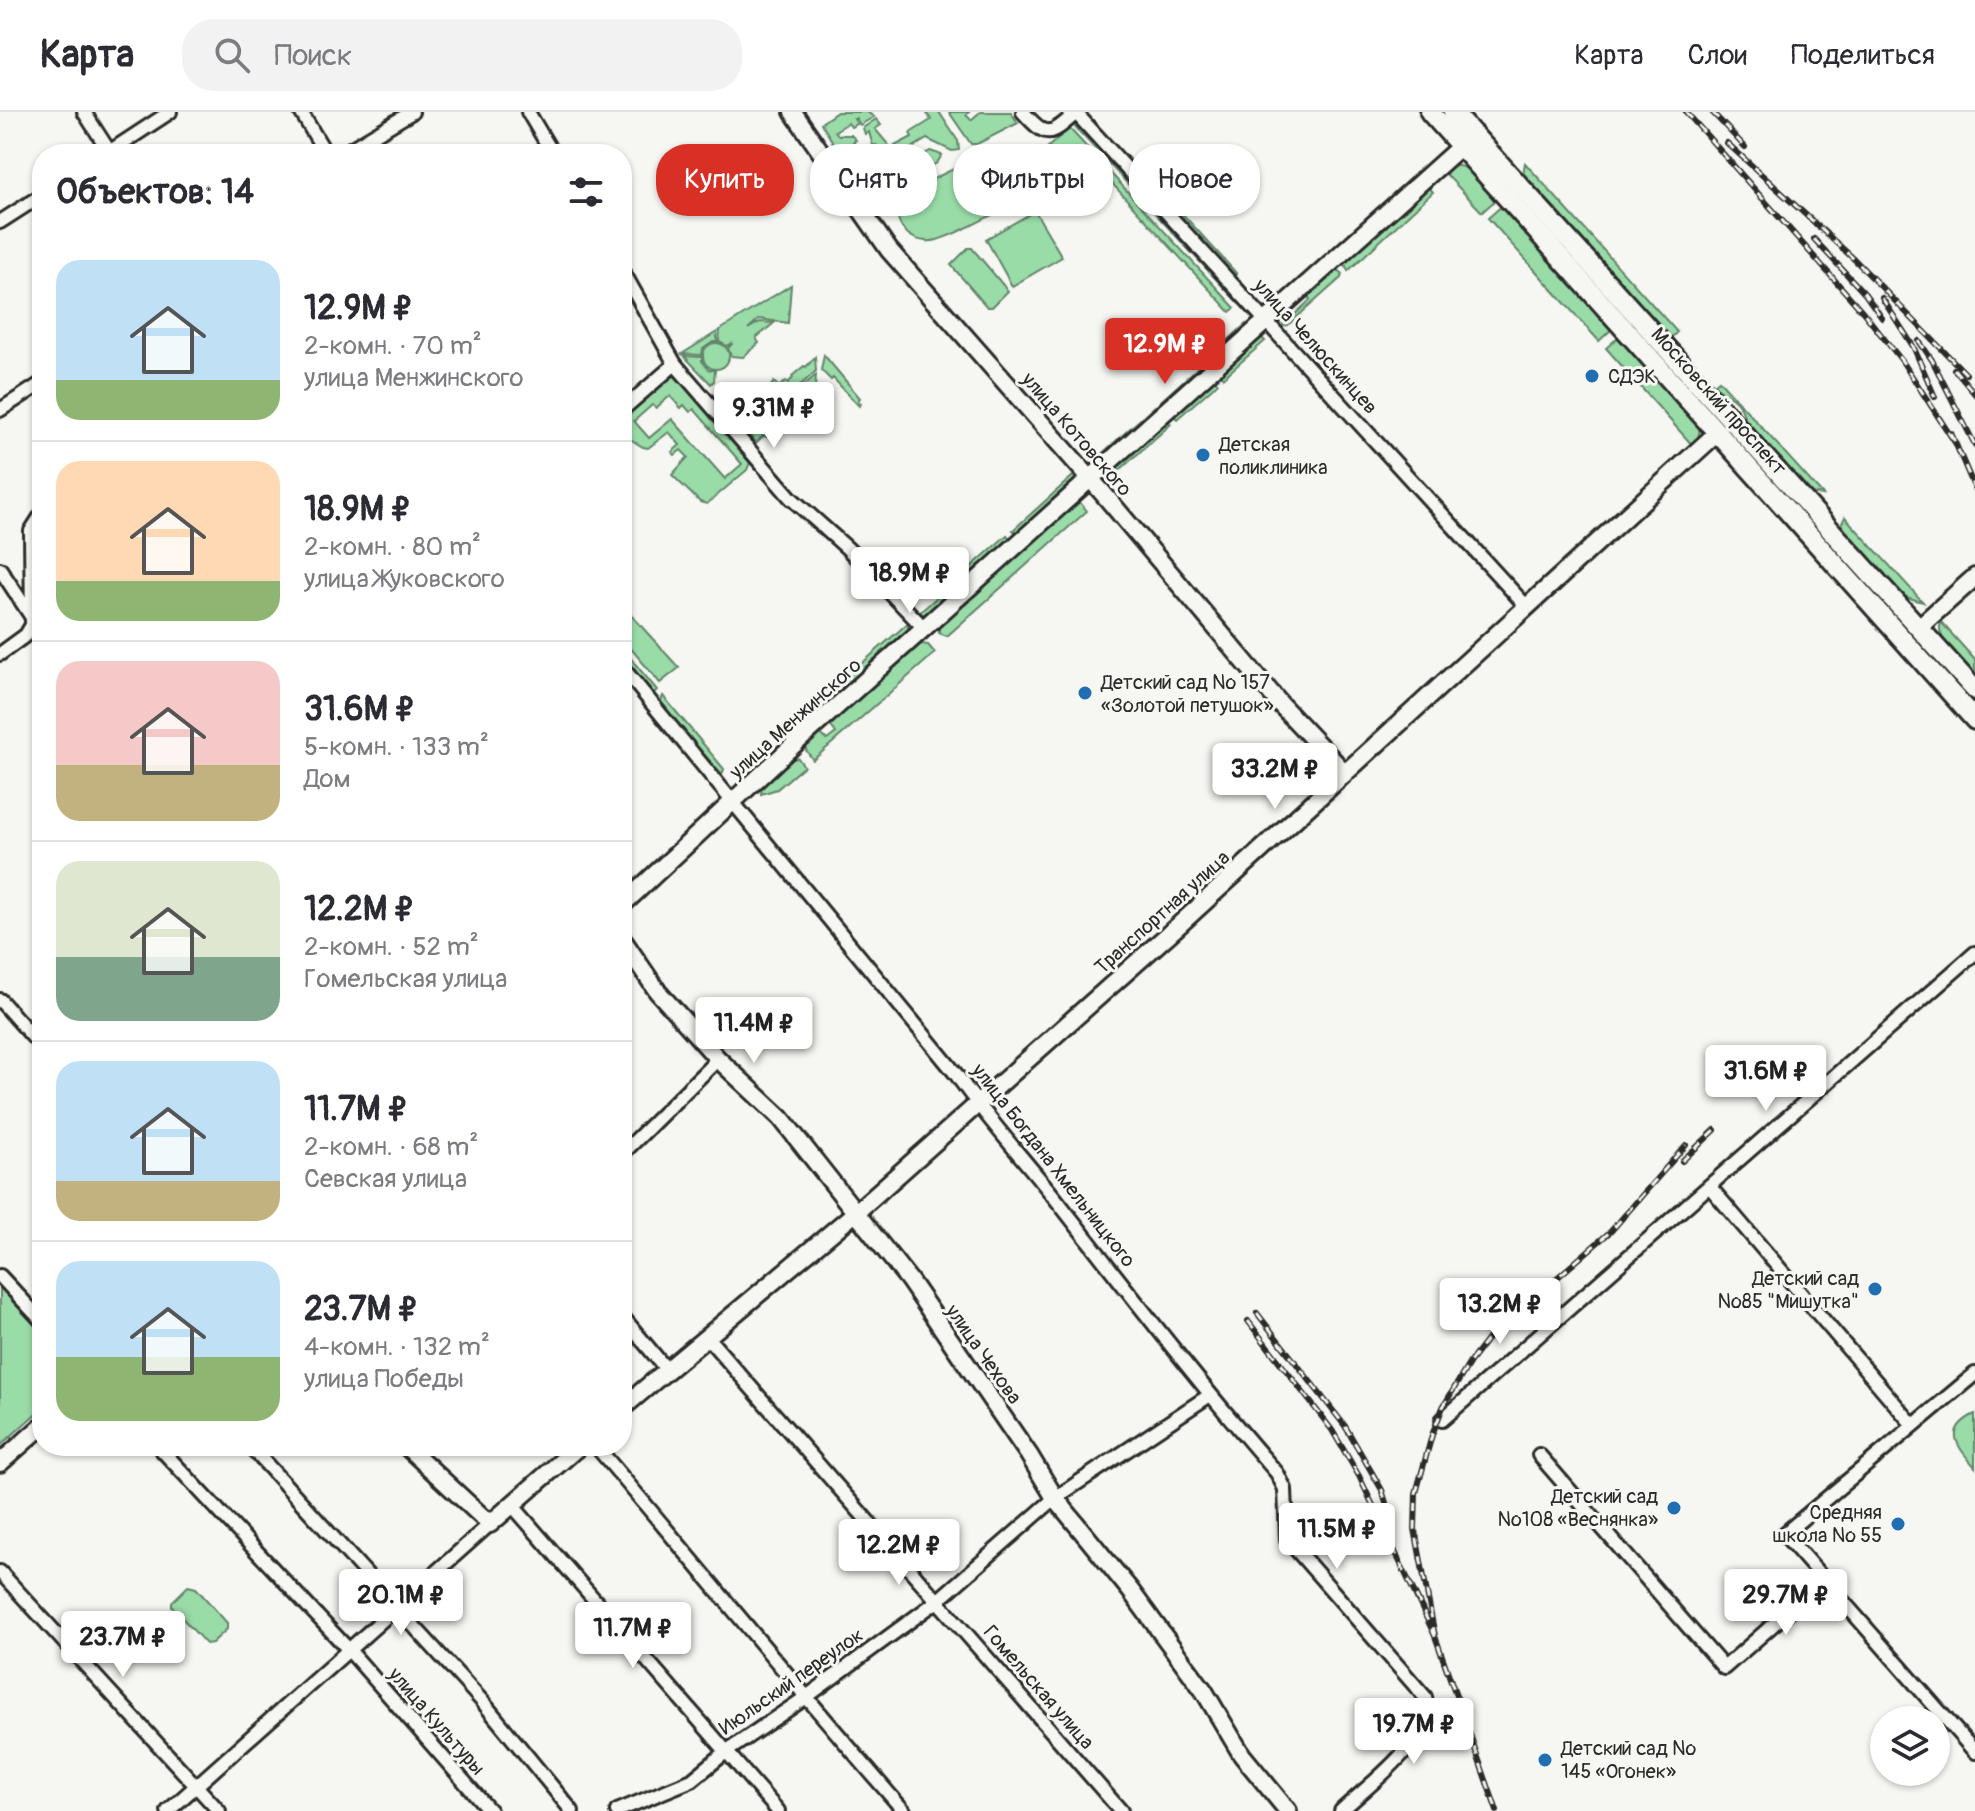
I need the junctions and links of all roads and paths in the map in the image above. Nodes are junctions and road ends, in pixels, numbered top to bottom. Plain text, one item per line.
1 (84, 112) edge
2 (170, 112) edge
3 (301, 112) edge
4 (412, 112) edge
5 (528, 112) edge
6 (793, 112) edge
7 (1023, 112) edge
8 (1076, 112) edge
9 (1430, 112) edge
10 (1453, 112) edge
11 (1467, 141) junction
12 (104, 144) edge
13 (122, 144) edge
14 (320, 144) edge
15 (359, 144) edge
16 (547, 144) edge
17 (32, 201) edge
18 (0, 222) edge
19 (632, 288) edge
20 (1266, 321) junction
21 (675, 364) junction
22 (32, 389) edge
23 (632, 401) edge
24 (1, 406) edge
25 (1732, 420) junction
26 (1717, 433) junction
27 (1090, 480) junction
28 (32, 529) edge
29 (0, 569) edge
30 (1975, 577) edge
31 (1526, 606) junction
32 (32, 621) junction
33 (1918, 628) junction
34 (925, 629) junction
35 (0, 654) edge
36 (632, 679) edge
37 (1975, 690) edge
38 (1975, 720) edge
39 (1344, 772) junction
40 (733, 801) junction
41 (632, 896) edge
42 (1975, 953) edge
43 (632, 954) edge
44 (0, 1000) edge
45 (32, 1036) edge
46 (718, 1059) junction
47 (976, 1103) junction
48 (632, 1144) edge
49 (1710, 1187) junction
50 (855, 1213) junction
51 (0, 1276) edge
52 (32, 1310) edge
53 (632, 1328) edge
54 (707, 1337) junction
55 (667, 1370) junction
56 (1975, 1374) edge
57 (1210, 1395) junction
58 (632, 1400) edge
59 (1442, 1420) dead end
60 (1913, 1425) junction
61 (32, 1435) edge
62 (1539, 1455) dead end
63 (167, 1456) edge
64 (259, 1456) edge
65 (417, 1456) edge
66 (568, 1456) edge
67 (604, 1456) edge
68 (0, 1463) edge
69 (1055, 1498) junction
70 (513, 1506) junction
71 (490, 1524) junction
72 (0, 1572) edge
73 (1824, 1580) junction
74 (936, 1602) junction
75 (399, 1608) junction
76 (349, 1650) junction
77 (805, 1698) junction
78 (727, 1751) junction
79 (1975, 1752) edge
80 (196, 1786) junction
81 (168, 1811) edge
82 (219, 1811) edge
83 (490, 1811) edge
84 (572, 1811) edge
85 (617, 1811) edge
86 (778, 1811) edge
87 (904, 1811) edge
88 (1121, 1811) edge
89 (1288, 1811) edge
90 (1341, 1811) edge

1 - 12 street
2 - 13 street
3 - 14 street
4 - 15 street
5 - 16 street
6 - 27 street, улица Котовского
7 - 8 street
8 - 20 street, улица Челюскинцев
9 - 11 main road, Московский проспект
10 - 11 main road, Московский проспект
11 - 20 street, улица Менжинского
11 - 25 main road, Московский проспект
11 - 26 main road, Московский проспект
17 - 18 street
19 - 21 street
20 - 27 street, улица Менжинского
20 - 31 street, улица Челюскинцев
21 - 23 street
21 - 34 street
22 - 24 street
25 - 26 main road
25 - 33 main road, Московский проспект
26 - 31 street, Транспортная улица
26 - 38 main road, Московский проспект
27 - 34 street, улица Менжинского
27 - 39 street, улица Котовского
28 - 32 street
29 - 32 street
30 - 33 street
31 - 39 street, Транспортная улица
32 - 35 street
33 - 37 main road, Московский проспект
34 - 40 street, улица Менжинского
36 - 40 street, улица Богдана Хмельницкого
39 - 47 street, Транспортная улица
40 - 41 street, улица Менжинского
40 - 47 street, улица Богдана Хмельницкого
42 - 49 street
43 - 46 street, улица Чехова
44 - 45 street
46 - 48 street
46 - 50 street, улица Чехова
47 - 50 street, Транспортная улица
47 - 57 street, улица Богдана Хмельницкого
49 - 59 street
49 - 60 street
50 - 54 street, Транспортная улица
50 - 69 street, улица Чехова
51 - 52 street
53 - 55 street
54 - 55 street, Транспортная улица
54 - 74 street, Гомельская улица
55 - 58 street, Транспортная улица
56 - 60 street
57 - 69 street, Июльский переулок
57 - 90 street, улица Богдана Хмельницкого
60 - 73 street
61 - 68 street
62 - 73 street
63 - 76 street, улица Культуры
64 - 75 street
65 - 71 street
66 - 70 street
67 - 77 street
69 - 74 street, Июльский переулок
69 - 89 street, улица Чехова
70 - 71 street
70 - 78 street
71 - 75 street
72 - 80 street
73 - 79 street
74 - 77 street, Июльский переулок
74 - 88 street, Гомельская улица
75 - 76 street
75 - 84 street
76 - 80 street
76 - 83 street, улица Культуры
77 - 78 street, Июльский переулок
77 - 87 street
78 - 85 street, Июльский переулок
78 - 86 street
80 - 81 street
80 - 82 street

